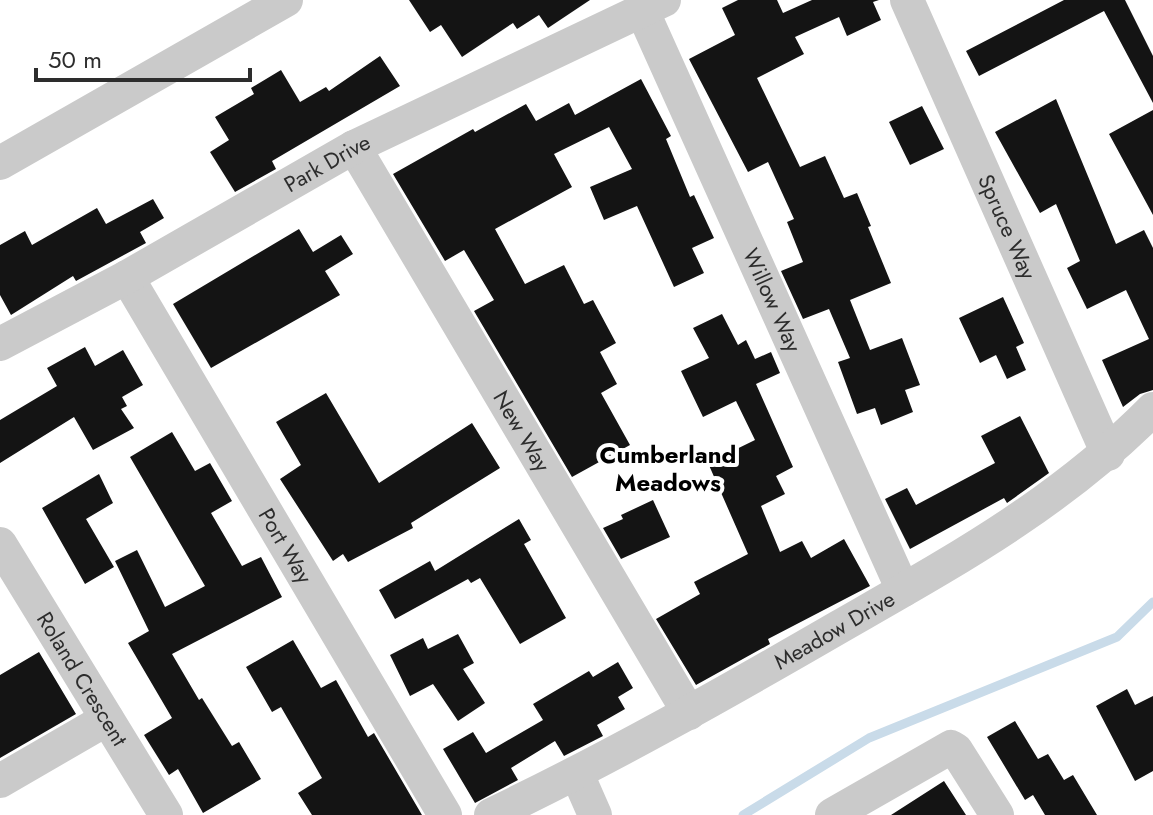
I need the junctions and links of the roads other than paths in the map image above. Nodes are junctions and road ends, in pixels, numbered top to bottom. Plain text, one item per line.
1 (286, 0) edge
2 (907, 0) edge
3 (653, 5) edge
4 (354, 147) junction
5 (0, 163) edge
6 (127, 277) junction
7 (0, 344) edge
8 (1153, 409) edge
9 (1108, 454) junction
10 (0, 544) edge
11 (903, 590) junction
12 (689, 713) junction
13 (107, 719) junction
14 (577, 774) junction
15 (0, 781) edge
16 (166, 815) edge
17 (445, 815) edge
18 (491, 815) edge
19 (595, 815) edge
20 (832, 815) edge
21 (997, 815) edge

1 - 5 street
2 - 9 street, Spruce Way
3 - 4 street, Park Drive
3 - 11 street, Willow Way
4 - 6 street, Park Drive
4 - 12 street, New Way
6 - 7 street, Park Drive
6 - 17 street, Port Way
8 - 9 street, Meadow Drive
9 - 11 street, Meadow Drive
10 - 13 street, Roland Crescent
11 - 12 street, Meadow Drive
12 - 14 street, Meadow Drive
13 - 15 street
13 - 16 street, Roland Crescent
14 - 18 street, Meadow Drive
14 - 19 street
20 - 21 street

